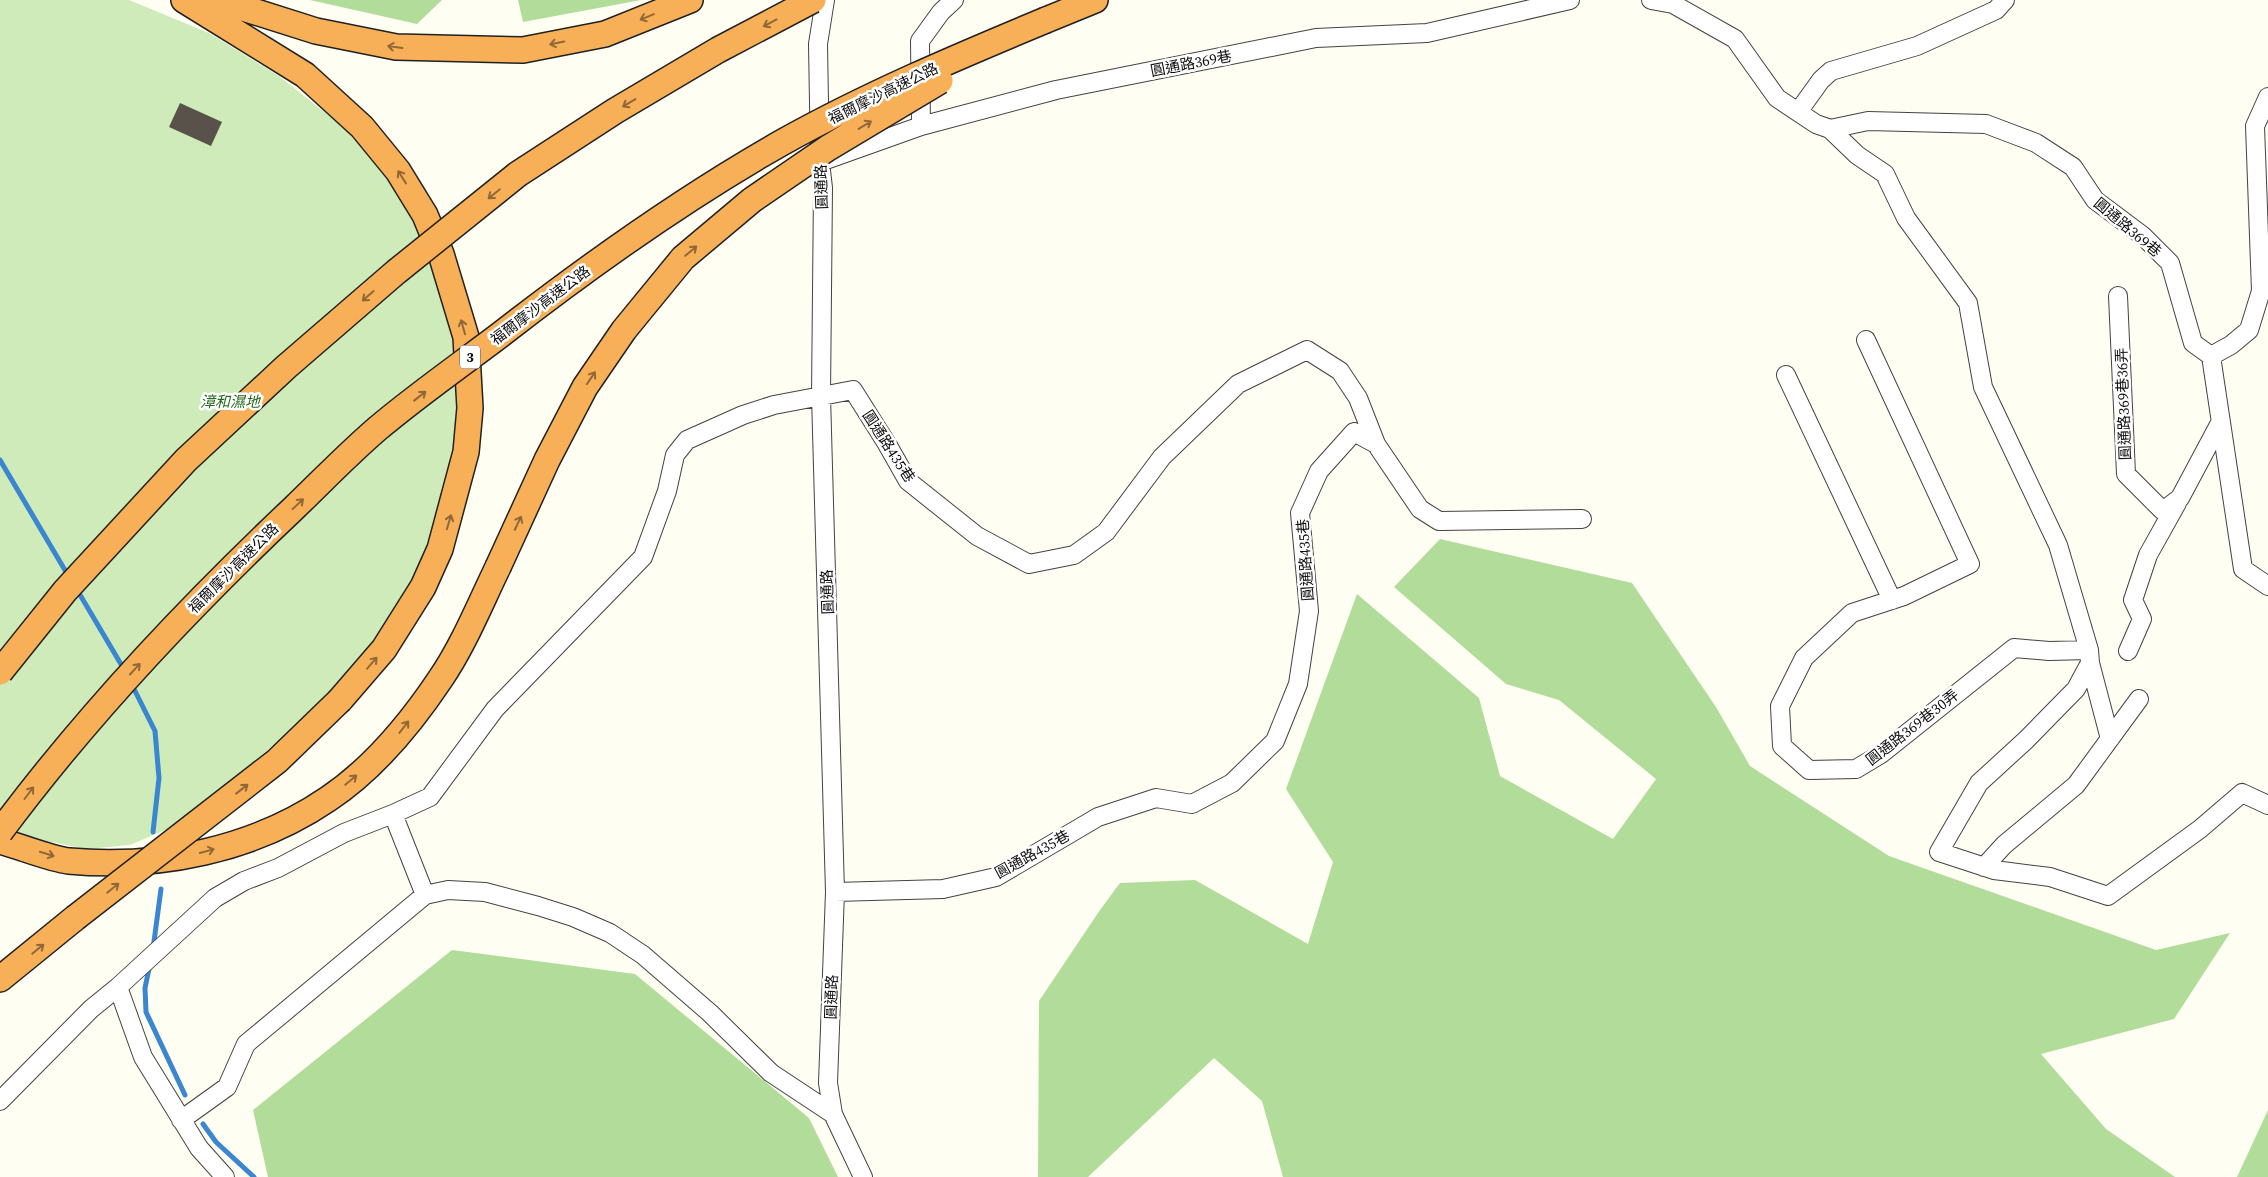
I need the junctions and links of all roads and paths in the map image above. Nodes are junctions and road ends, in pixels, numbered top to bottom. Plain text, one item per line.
1 (184, 0) edge
2 (218, 0) edge
3 (690, 0) edge
4 (813, 0) edge
5 (825, 0) edge
6 (954, 0) edge
7 (1096, 0) edge
8 (1570, 0) edge
9 (1651, 0) edge
10 (2006, 0) edge
11 (1046, 20) junction
12 (2268, 97) edge
13 (1798, 112) junction
14 (921, 126) junction
15 (1830, 130) junction
16 (820, 162) junction
17 (2118, 296) dead end
18 (1866, 340) dead end
19 (2211, 356) junction
20 (1786, 375) dead end
21 (821, 396) junction
22 (2220, 423) junction
23 (1376, 444) junction
24 (2180, 498) junction
25 (1582, 519) dead end
26 (2268, 586) edge
27 (1892, 600) junction
28 (2128, 650) dead end
29 (2090, 656) junction
30 (0, 672) edge
31 (2139, 699) dead end
32 (2110, 739) junction
33 (2268, 805) edge
34 (393, 814) junction
35 (0, 832) edge
36 (0, 841) edge
37 (1984, 866) junction
38 (835, 892) junction
39 (425, 895) junction
40 (0, 979) edge
41 (118, 988) junction
42 (0, 1101) edge
43 (833, 1114) junction
44 (184, 1118) junction
45 (225, 1177) edge
46 (864, 1177) edge

40 -> 1 highway, bridge
3 -> 2 highway
4 -> 30 highway, bridge
5 - 16 street, 圓通路
6 - 14 street
7 - 11 highway, 福爾摩沙高速公路 / 3
8 - 14 street, 圓通路369巷
9 - 13 street
10 - 13 street
35 -> 11 highway, 福爾摩沙高速公路 / 3, bridge
36 -> 11 highway, bridge
12 - 19 street
13 - 15 street
14 - 16 street, 圓通路369巷
15 - 19 street, 圓通路369巷
15 - 29 street
16 - 21 street, 圓通路
17 - 24 street, 圓通路369巷36弄
18 - 27 street, 圓通路369巷30弄
19 - 22 street
20 - 27 street
21 - 23 street, 圓通路435巷
21 - 34 street
21 - 38 street, 圓通路
22 - 24 street
22 - 26 street
23 - 25 street
23 - 38 street, 圓通路435巷
24 - 28 street
27 - 29 street, 圓通路369巷30弄
29 - 32 street
29 - 37 street
31 - 32 street
32 - 37 street
33 - 37 street
34 - 39 street
34 - 41 street
38 - 43 street, 圓通路
39 - 43 street
39 - 44 street
41 - 42 street
41 - 44 street
43 - 46 street, 圓通路
44 - 45 street

